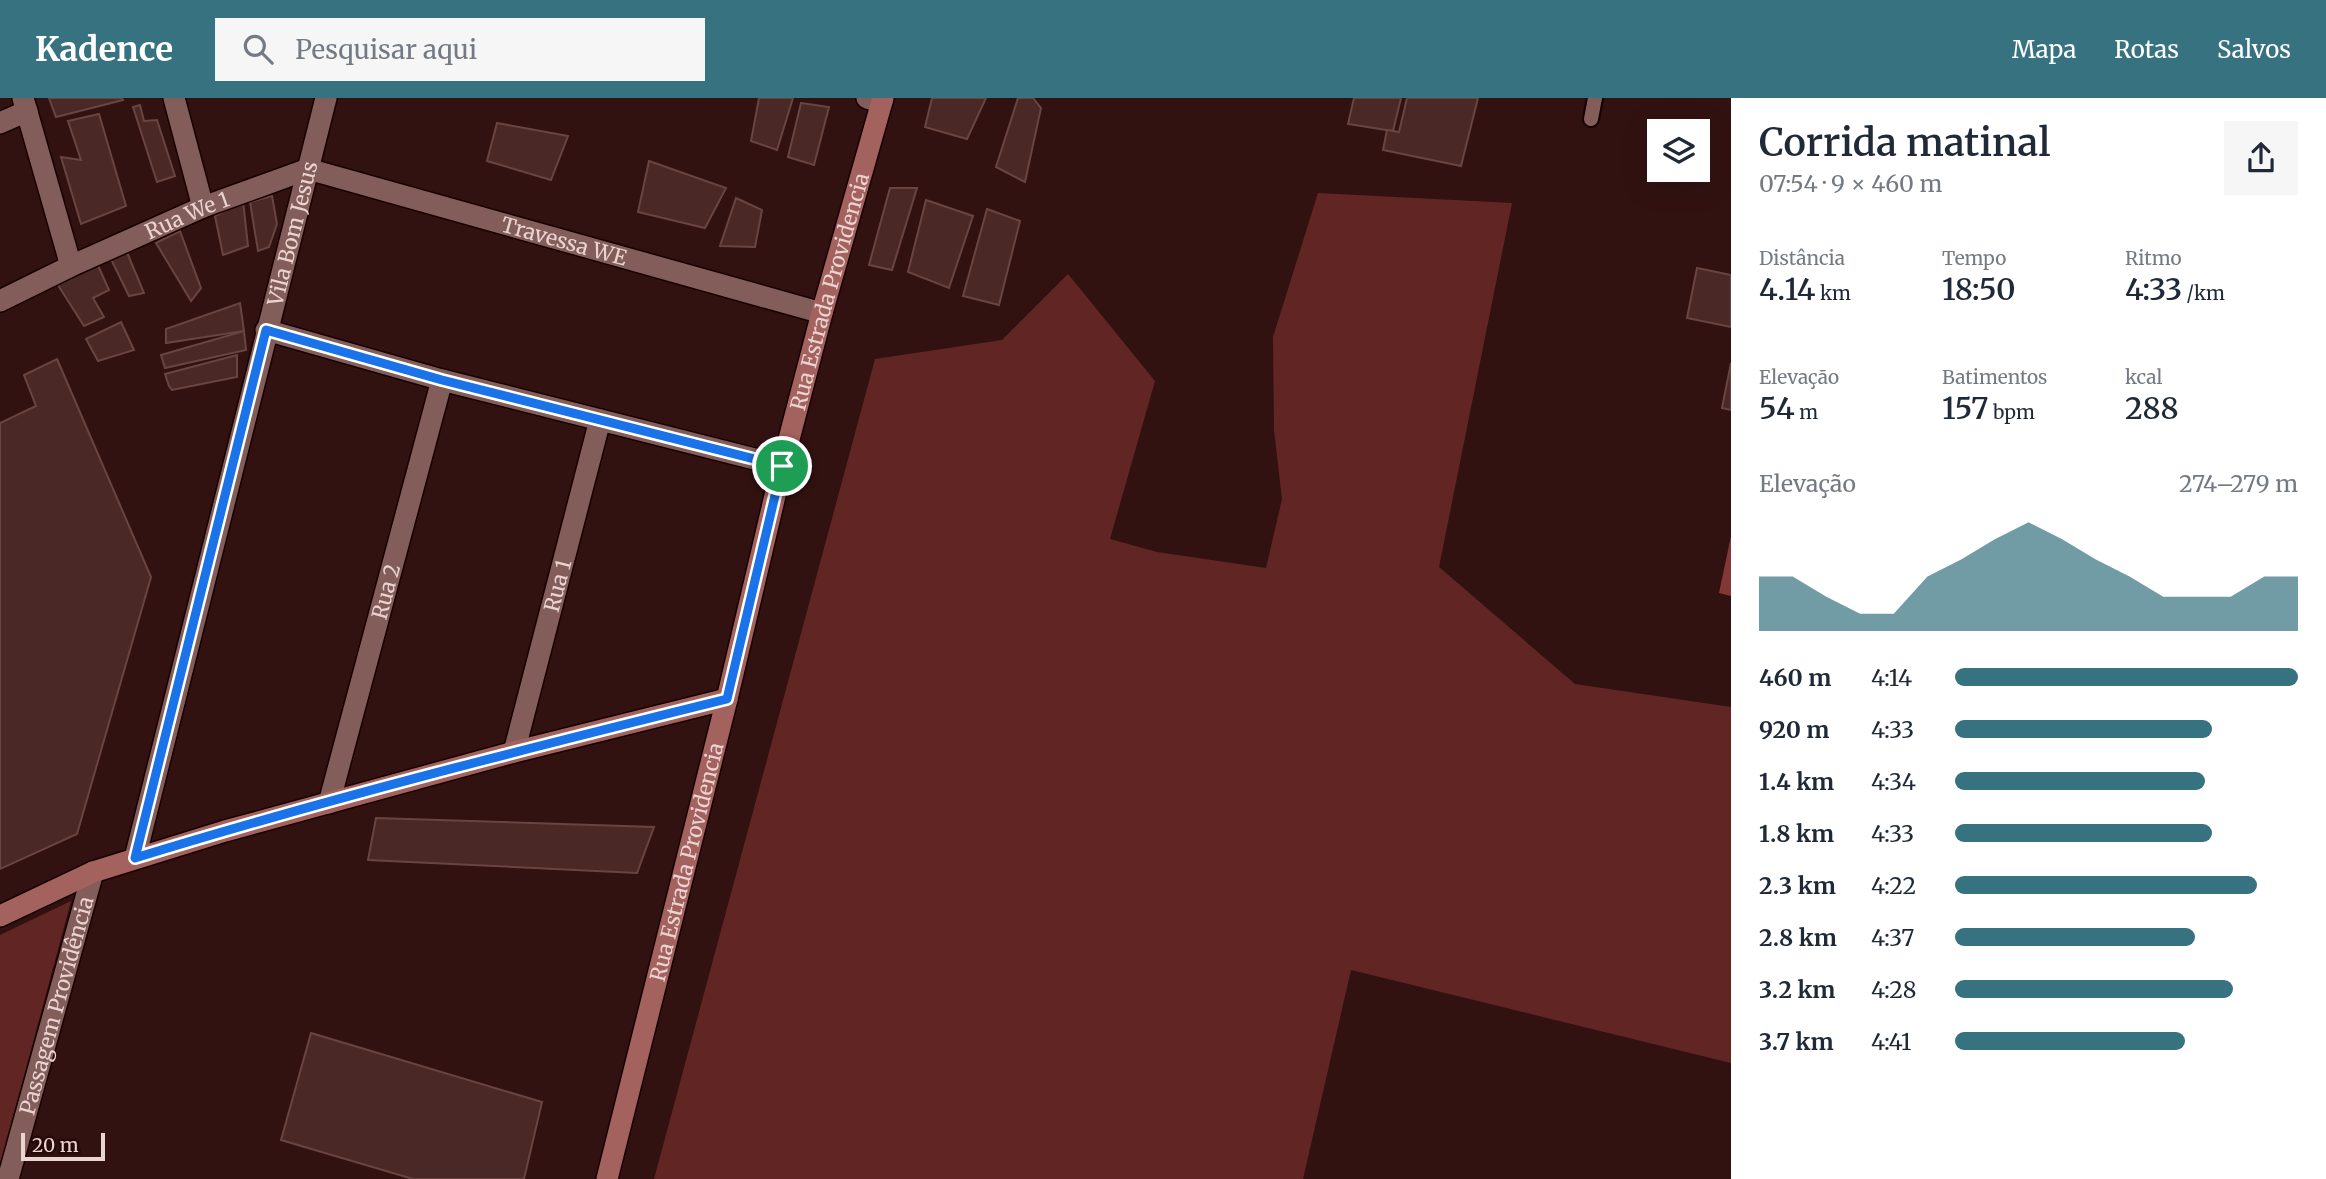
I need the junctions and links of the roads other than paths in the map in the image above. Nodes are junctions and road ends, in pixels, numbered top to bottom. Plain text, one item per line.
1 (174, 98) edge
2 (326, 98) edge
3 (1595, 98) edge
4 (877, 99) edge
5 (25, 104) edge
6 (1591, 119) dead end
7 (0, 123) edge
8 (308, 169) junction
9 (203, 207) junction
10 (71, 267) junction
11 (0, 301) edge
12 (822, 313) junction
13 (266, 330) junction
14 (442, 380) junction
15 (600, 420) junction
16 (782, 466) junction
17 (727, 699) junction
18 (514, 752) junction
19 (329, 803) junction
20 (135, 858) junction
21 (93, 872) junction
22 (0, 916) edge
23 (8, 1179) edge
24 (607, 1179) edge

1 - 9 street
2 - 8 street, Vila Bom Jesus
3 - 6 lane
4 - 12 main road, Rua Estrada Providencia
5 - 7 street
5 - 10 street
8 - 9 street, Rua We 1
8 - 12 street, Travessa WE
8 - 13 street, Vila Bom Jesus
9 - 10 street, Rua We 1
10 - 11 street, Rua We 1
12 - 16 main road, Rua Estrada Providencia
13 - 14 street
13 - 20 street, Vila Bom Jesus
14 - 15 street
14 - 19 street, Rua 2
15 - 16 street
15 - 18 street, Rua 1
16 - 17 main road, Rua Estrada Providencia
17 - 18 main road
17 - 24 main road, Rua Estrada Providencia
18 - 19 main road
19 - 20 main road
20 - 21 main road
21 - 22 main road
21 - 23 street, Passagem Providência

